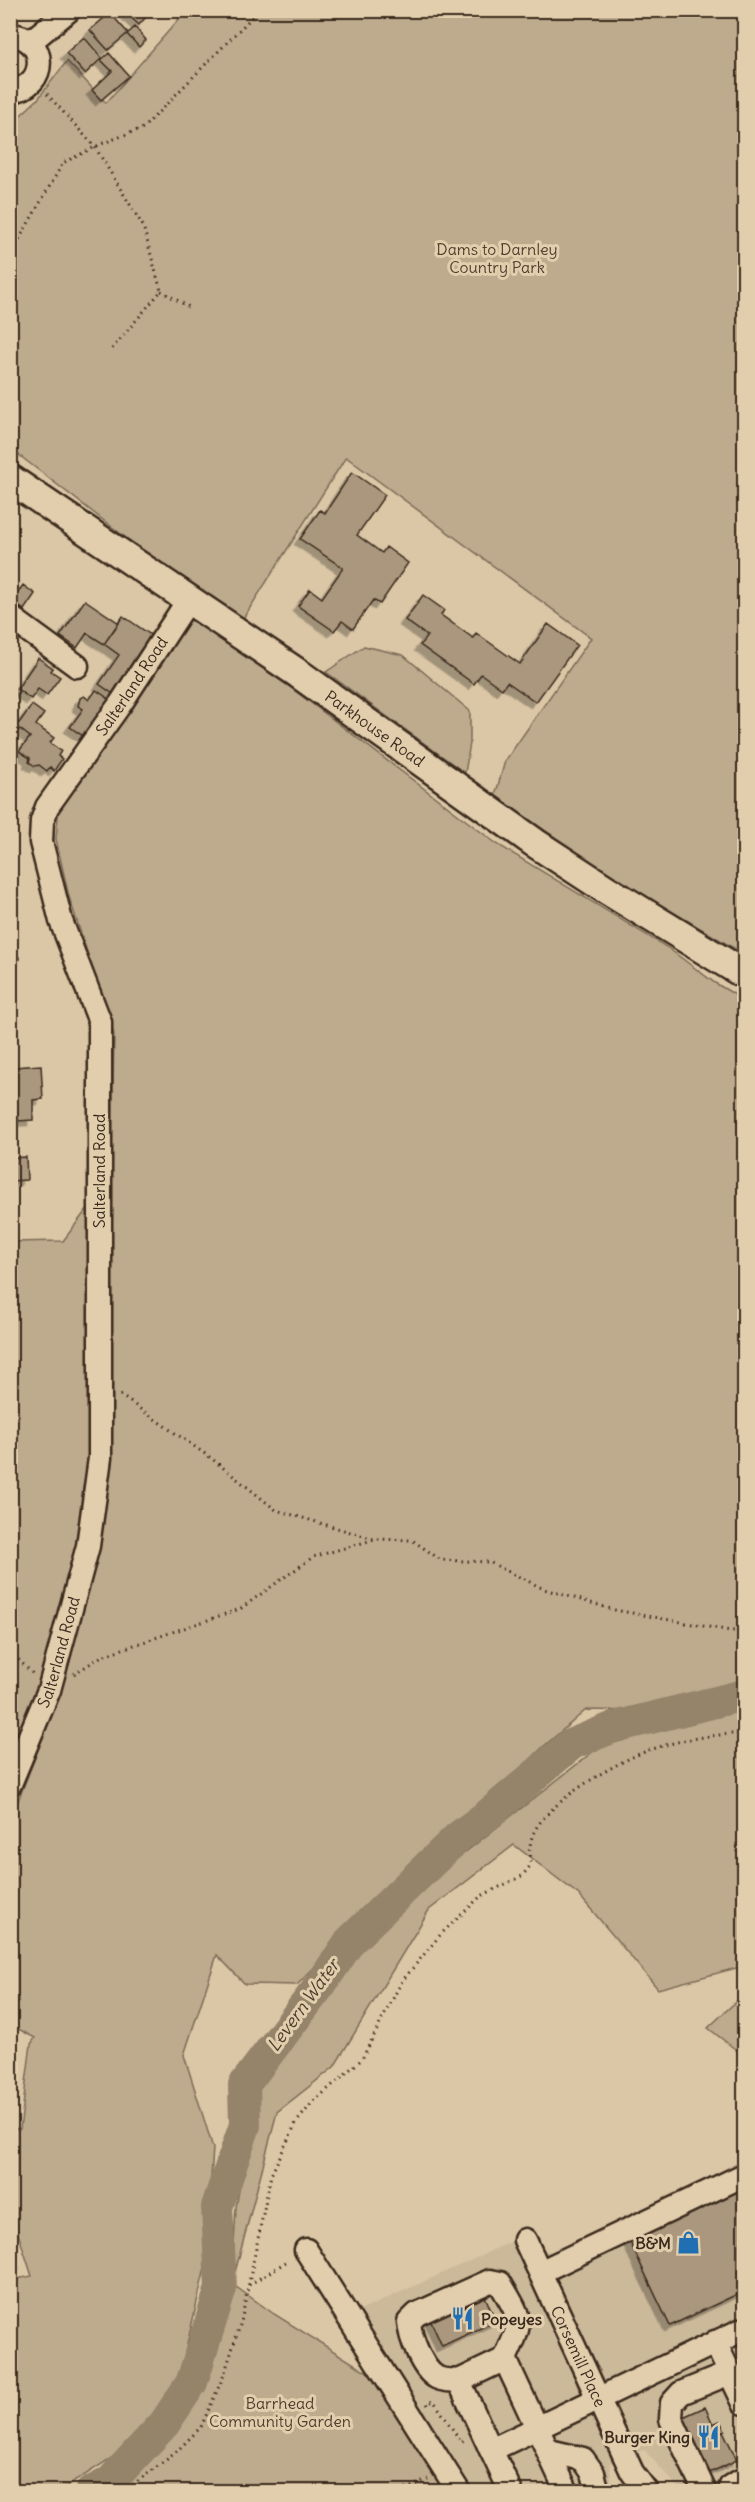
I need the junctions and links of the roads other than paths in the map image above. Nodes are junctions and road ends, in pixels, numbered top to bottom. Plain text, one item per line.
1 (69, 10) edge
2 (20, 39) edge
3 (11, 91) edge
4 (10, 478) edge
5 (189, 598) junction
6 (10, 618) edge
7 (77, 666) dead end
8 (744, 974) edge
9 (10, 1784) edge
10 (744, 2175) edge
11 (525, 2240) dead end
12 (306, 2250) road end
13 (540, 2272) junction
14 (744, 2329) edge
15 (715, 2342) junction
16 (505, 2359) junction
17 (730, 2373) junction
18 (459, 2381) junction
19 (598, 2399) junction
20 (744, 2403) edge
21 (538, 2428) junction
22 (491, 2450) junction
23 (549, 2451) junction
24 (633, 2482) edge
25 (459, 2492) edge
26 (511, 2492) edge
27 (567, 2492) edge
28 (598, 2492) edge
29 (647, 2492) edge
30 (705, 2492) edge

1 - 2 street
2 - 3 street
4 - 5 main road, Parkhouse Road
5 - 8 main road, Parkhouse Road
5 - 9 street, Salterland Road
6 - 7 street
10 - 13 street
11 - 13 street, Corsemill Place
12 - 25 street
13 - 19 street, Corsemill Place
14 - 15 street
15 - 17 street
15 - 19 street
16 - 18 street
16 - 18 street
16 - 21 street
17 - 20 street
17 - 30 street
18 - 22 street
19 - 21 street
19 - 24 street, Corsemill Place
21 - 22 street
21 - 23 street
22 - 26 street
23 - 27 street
23 - 28 street
24 - 29 street, Corsemill Place

